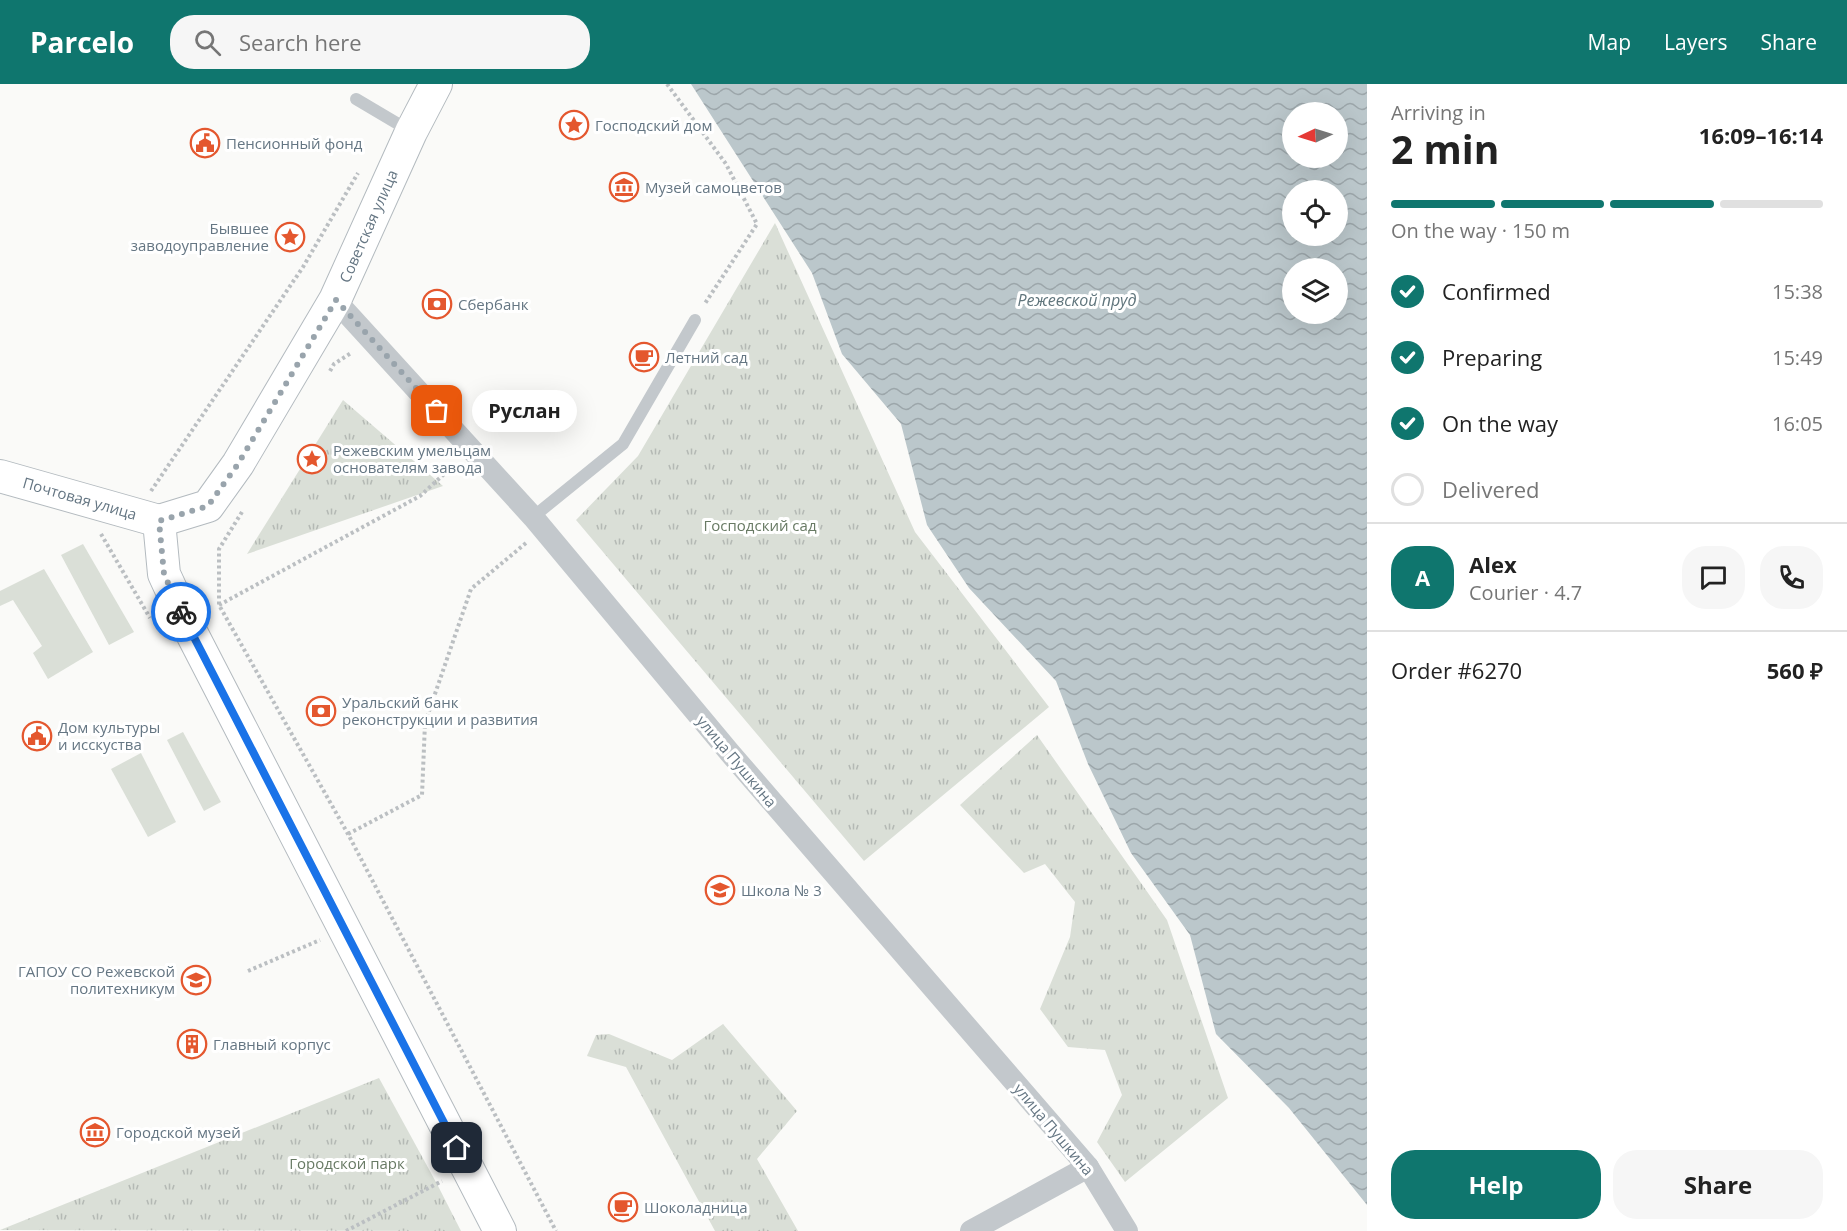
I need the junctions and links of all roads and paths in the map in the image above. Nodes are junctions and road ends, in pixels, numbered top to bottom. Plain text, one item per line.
1 (436, 84) edge
2 (668, 84) edge
3 (356, 99) dead end
4 (411, 132) junction
5 (361, 169) dead end
6 (336, 300) junction
7 (695, 320) joint
8 (353, 352) dead end
9 (328, 374) dead end
10 (462, 471) dead end
11 (0, 476) edge
12 (153, 509) junction
13 (243, 510) dead end
14 (532, 528) junction
15 (219, 606) junction
16 (348, 834) junction
17 (324, 938) dead end
18 (248, 971) dead end
19 (1088, 1167) junction
20 (444, 1180) dead end
21 (346, 1231) edge
22 (500, 1231) edge
23 (556, 1231) edge
24 (971, 1231) edge
25 (1127, 1231) edge

1 - 4 street, Советская улица
2 - 7 path
3 - 4 lane
4 - 6 street, Советская улица
5 - 12 path
6 - 12 street, Советская улица
6 - 14 street, улица Пушкина
7 - 14 lane
8 - 9 path
10 - 15 path
11 - 12 street, Почтовая улица
12 - 22 street
13 - 15 path
14 - 16 path
14 - 19 street, улица Пушкина
15 - 16 path
16 - 23 path
17 - 18 path
19 - 24 street
19 - 25 street, улица Пушкина
20 - 21 path

